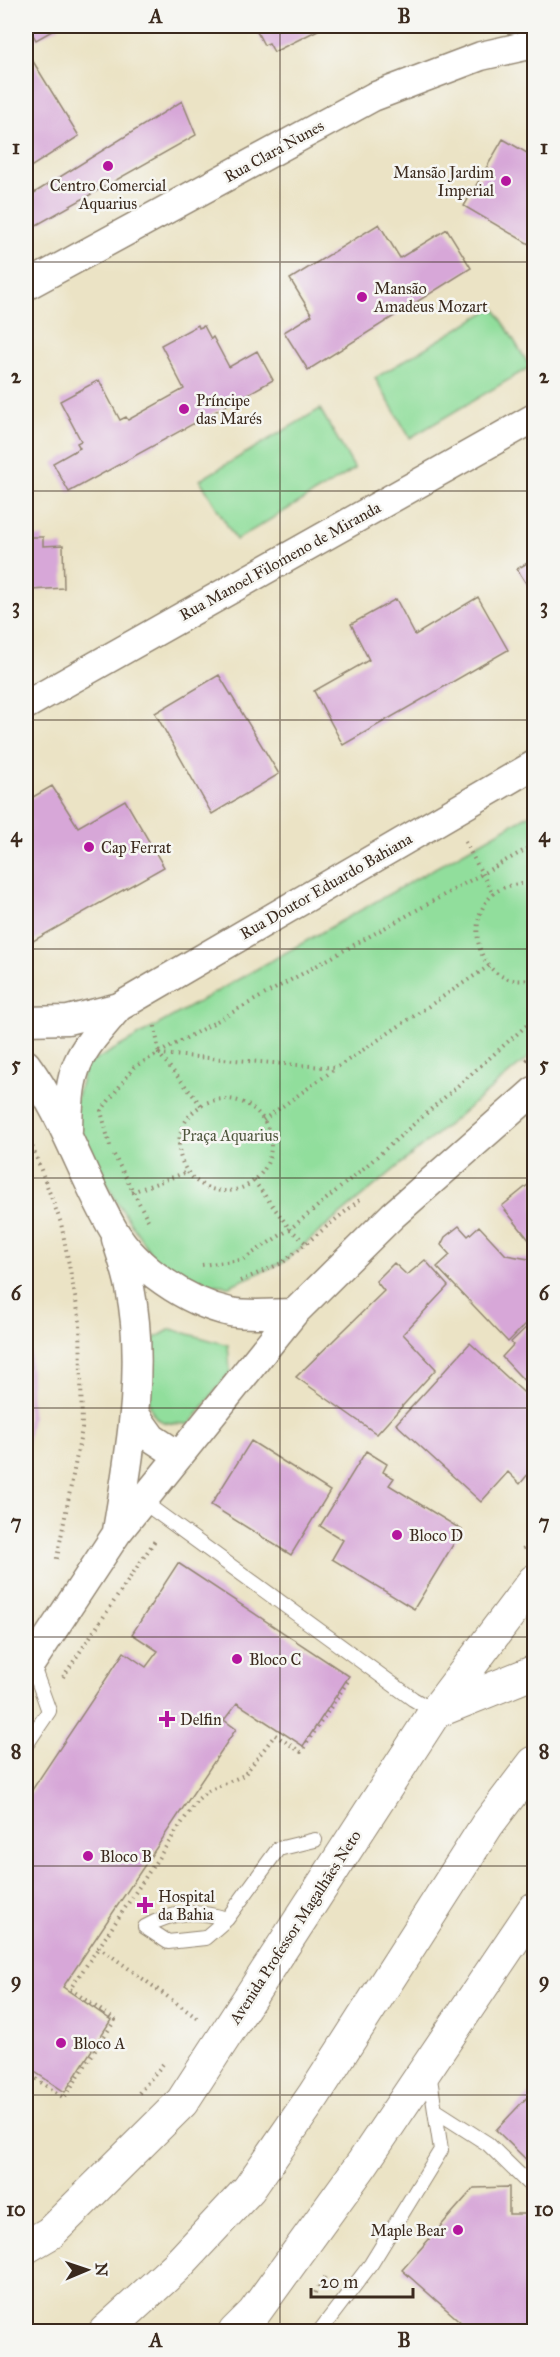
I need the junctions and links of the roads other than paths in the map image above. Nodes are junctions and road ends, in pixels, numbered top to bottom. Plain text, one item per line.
1 (534, 44) edge
2 (26, 286) edge
3 (534, 418) edge
4 (26, 705) edge
5 (534, 765) edge
6 (119, 1007) junction
7 (26, 1021) edge
8 (26, 1064) edge
9 (534, 1091) edge
10 (68, 1132) junction
11 (114, 1231) junction
12 (294, 1313) junction
13 (134, 1413) junction
14 (178, 1455) junction
15 (142, 1501) junction
16 (117, 1533) junction
17 (534, 1581) edge
18 (28, 1667) edge
19 (534, 1672) edge
20 (435, 1712) junction
21 (26, 1745) edge
22 (534, 1763) edge
23 (315, 1840) dead end
24 (534, 1909) edge
25 (227, 1919) junction
26 (428, 2065) junction
27 (435, 2110) junction
28 (534, 2189) edge
29 (26, 2247) edge
30 (105, 2331) edge
31 (235, 2331) edge
32 (319, 2331) edge

1 - 2 street, Rua Clara Nunes
3 - 4 street, Rua Manoel Filomeno de Miranda
5 - 6 street, Rua Doutor Eduardo Bahiana
6 - 7 street, Rua Doutor Eduardo Bahiana
6 - 10 street, Rua Doutor Eduardo Bahiana
8 - 10 street
9 - 12 street
10 - 11 street
11 - 12 street
11 - 13 street
12 - 14 street
13 - 14 street
13 - 16 street
14 - 15 street
15 - 16 street
15 - 20 lane
16 - 18 street
17 - 20 main road, Avenida Professor Magalhães Neto
18 - 21 lane
19 - 20 main road
20 - 29 main road, Avenida Professor Magalhães Neto
22 - 30 main road
23 - 25 lane
24 - 26 main road
25 - 25 lane
26 - 27 lane
26 - 31 main road
27 - 28 lane
27 - 32 lane

